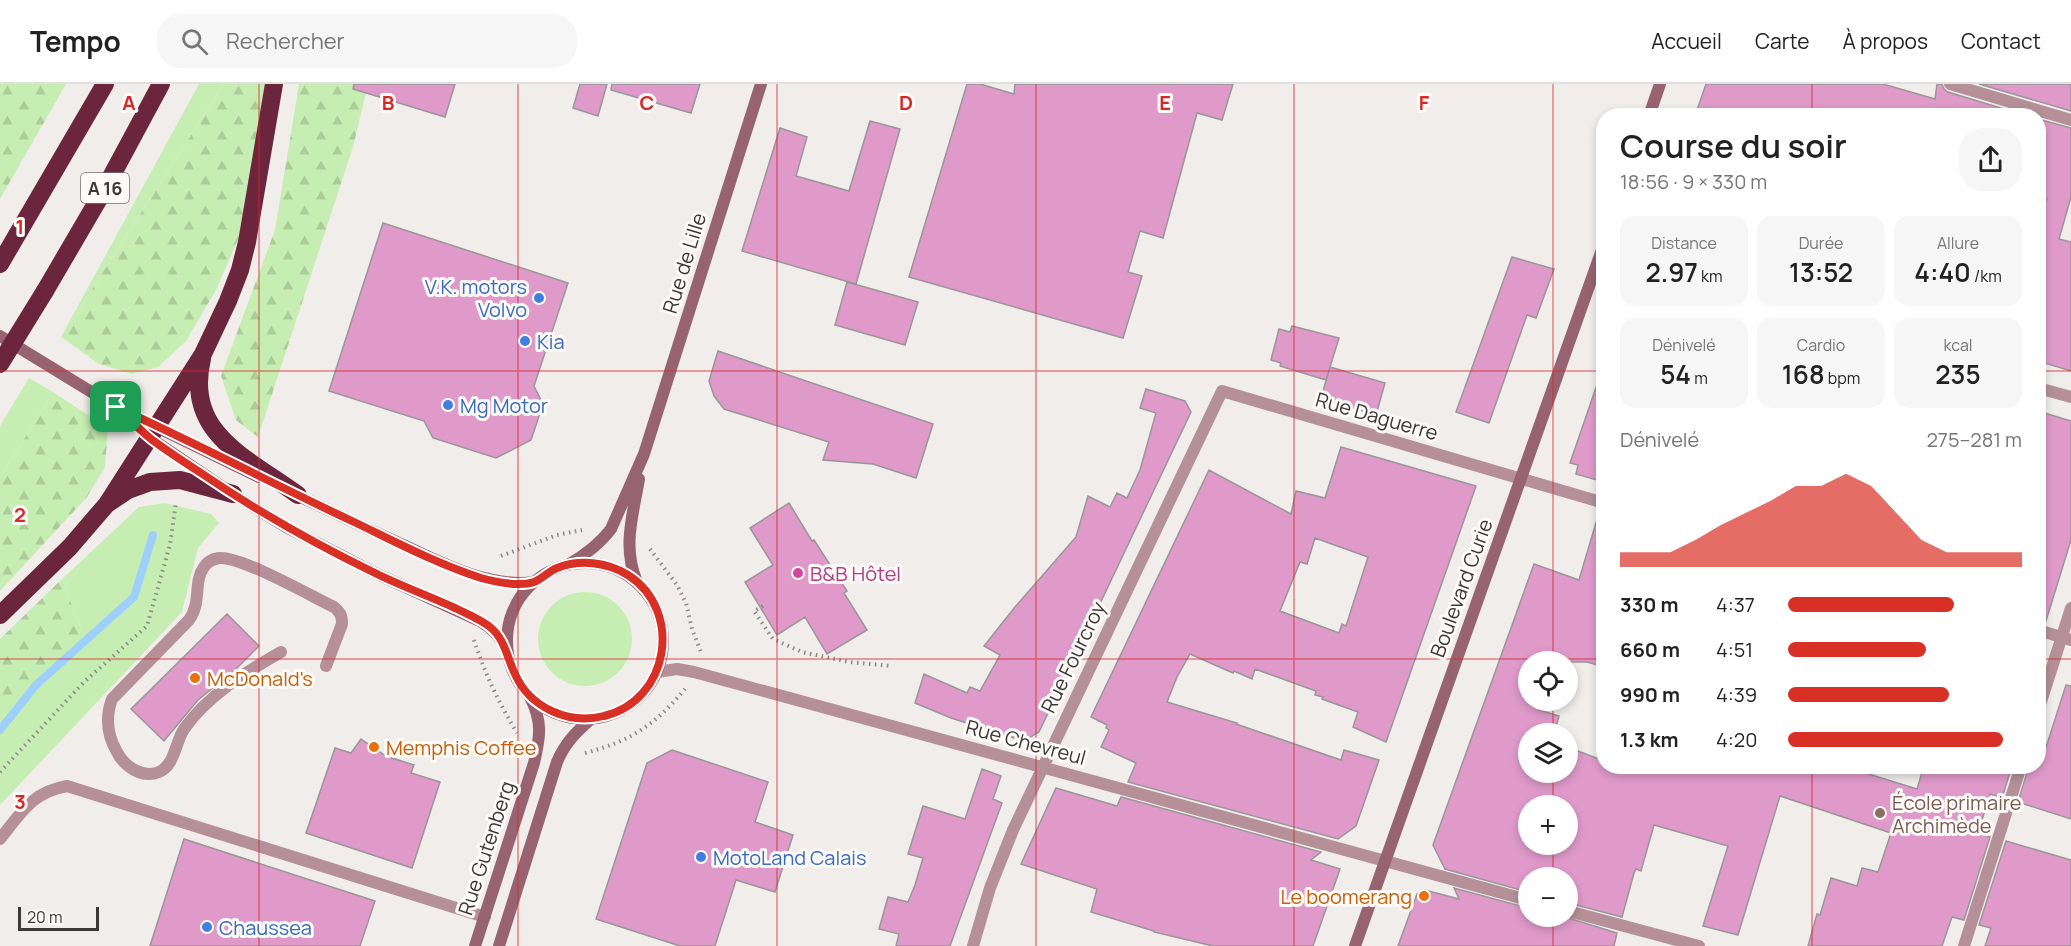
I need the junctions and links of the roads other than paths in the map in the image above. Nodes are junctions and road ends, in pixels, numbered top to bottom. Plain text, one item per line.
1 (105, 84) edge
2 (161, 84) edge
3 (274, 84) edge
4 (761, 84) edge
5 (1660, 84) edge
6 (1950, 84) edge
7 (1971, 87) edge
8 (1652, 108) edge
9 (2035, 108) edge
10 (2046, 112) edge
11 (2071, 120) edge
12 (0, 264) edge
13 (1596, 269) edge
14 (0, 336) edge
15 (203, 354) junction
16 (0, 363) edge
17 (1222, 390) joint
18 (2046, 390) edge
19 (2071, 398) edge
20 (154, 432) junction
21 (644, 454) junction
22 (1520, 478) junction
23 (232, 494) junction
24 (298, 495) junction
25 (1596, 501) edge
26 (107, 504) junction
27 (568, 565) junction
28 (534, 582) junction
29 (637, 582) junction
30 (2071, 608) edge
31 (0, 615) edge
32 (2046, 632) edge
33 (2066, 638) edge
34 (282, 652) dead end
35 (510, 661) junction
36 (326, 666) dead end
37 (657, 672) junction
38 (2046, 690) edge
39 (528, 694) junction
40 (591, 719) junction
41 (1042, 766) junction
42 (2018, 774) edge
43 (0, 839) edge
44 (1385, 862) junction
45 (1518, 897) edge
46 (1578, 913) edge
47 (485, 917) junction
48 (475, 946) edge
49 (499, 946) edge
50 (973, 946) edge
51 (1354, 946) edge
52 (1699, 946) edge
53 (1964, 946) edge

1 - 12 highway, A 16
2 - 16 highway, A 16, bridge
3 - 15 highway
4 - 21 main road, Rue de Lille
5 - 8 main road
6 - 7 street
7 - 9 street
10 - 11 street
13 - 22 main road, Boulevard Curie
14 - 20 main road
15 - 20 highway
15 - 24 highway
17 - 22 street, Rue Daguerre
17 - 41 street, Rue Fourcroy
18 - 19 street
20 - 23 main road
20 - 24 main road
20 - 26 highway
21 - 27 main road, Rue de Lille
21 - 29 main road, Rue de Lille
22 - 25 street, Rue Daguerre
22 - 44 main road, Boulevard Curie
23 - 26 highway
23 - 35 main road
24 - 28 main road
26 - 31 highway
27 - 28 main road
27 - 29 main road
28 - 35 main road
29 - 37 main road
30 - 33 street
32 - 33 street
33 - 38 street
34 - 36 street
35 - 39 main road
37 - 40 main road
37 - 41 street, Rue Chevreul
39 - 40 main road
39 - 47 main road, Rue Gutenberg
40 - 49 main road
41 - 44 street, Rue Chevreul
41 - 50 street, Rue Fourcroy
42 - 53 street
43 - 47 street
44 - 45 street, Rue Chevreul
44 - 51 main road, Boulevard Curie
46 - 52 street
47 - 48 main road, Rue Gutenberg

